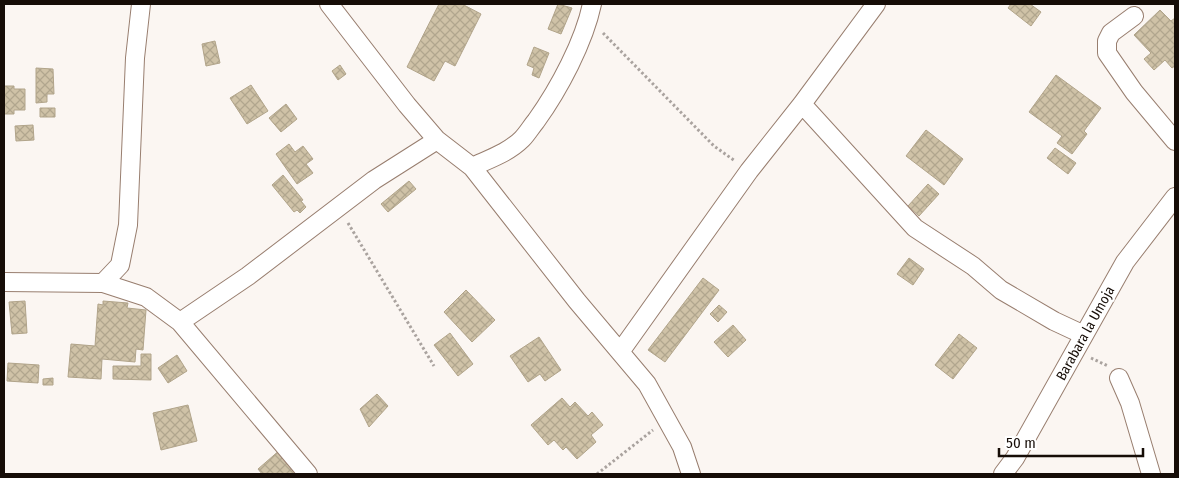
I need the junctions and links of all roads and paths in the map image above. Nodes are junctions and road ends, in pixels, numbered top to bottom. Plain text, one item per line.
1 (141, 4) edge
2 (329, 4) edge
3 (876, 4) edge
4 (590, 11) edge
5 (1134, 16) dead end
6 (802, 104) junction
7 (437, 140) junction
8 (1175, 141) edge
9 (472, 167) junction
10 (750, 171) junction
11 (1175, 197) edge
12 (338, 207) junction
13 (4, 282) edge
14 (103, 283) junction
15 (180, 322) junction
16 (1084, 335) junction
17 (620, 352) junction
18 (1074, 352) junction
19 (434, 366) dead end
20 (1119, 378) joint
21 (668, 419) junction
22 (308, 474) edge
23 (597, 474) edge
24 (691, 474) edge
25 (1003, 474) edge
26 (1151, 474) edge

1 - 14 street
2 - 7 street
3 - 6 street
4 - 9 street
4 - 10 path
5 - 8 street
6 - 10 street
6 - 16 street
7 - 9 street
7 - 12 street
9 - 17 street
10 - 17 street
11 - 16 street, Barabara la Umoja
12 - 15 street
12 - 19 path
13 - 14 street
14 - 15 street
15 - 22 street
16 - 18 street, Barabara la Umoja
17 - 21 street
18 - 20 path
18 - 25 street, Barabara la Umoja
20 - 26 street
21 - 23 path
21 - 24 street

